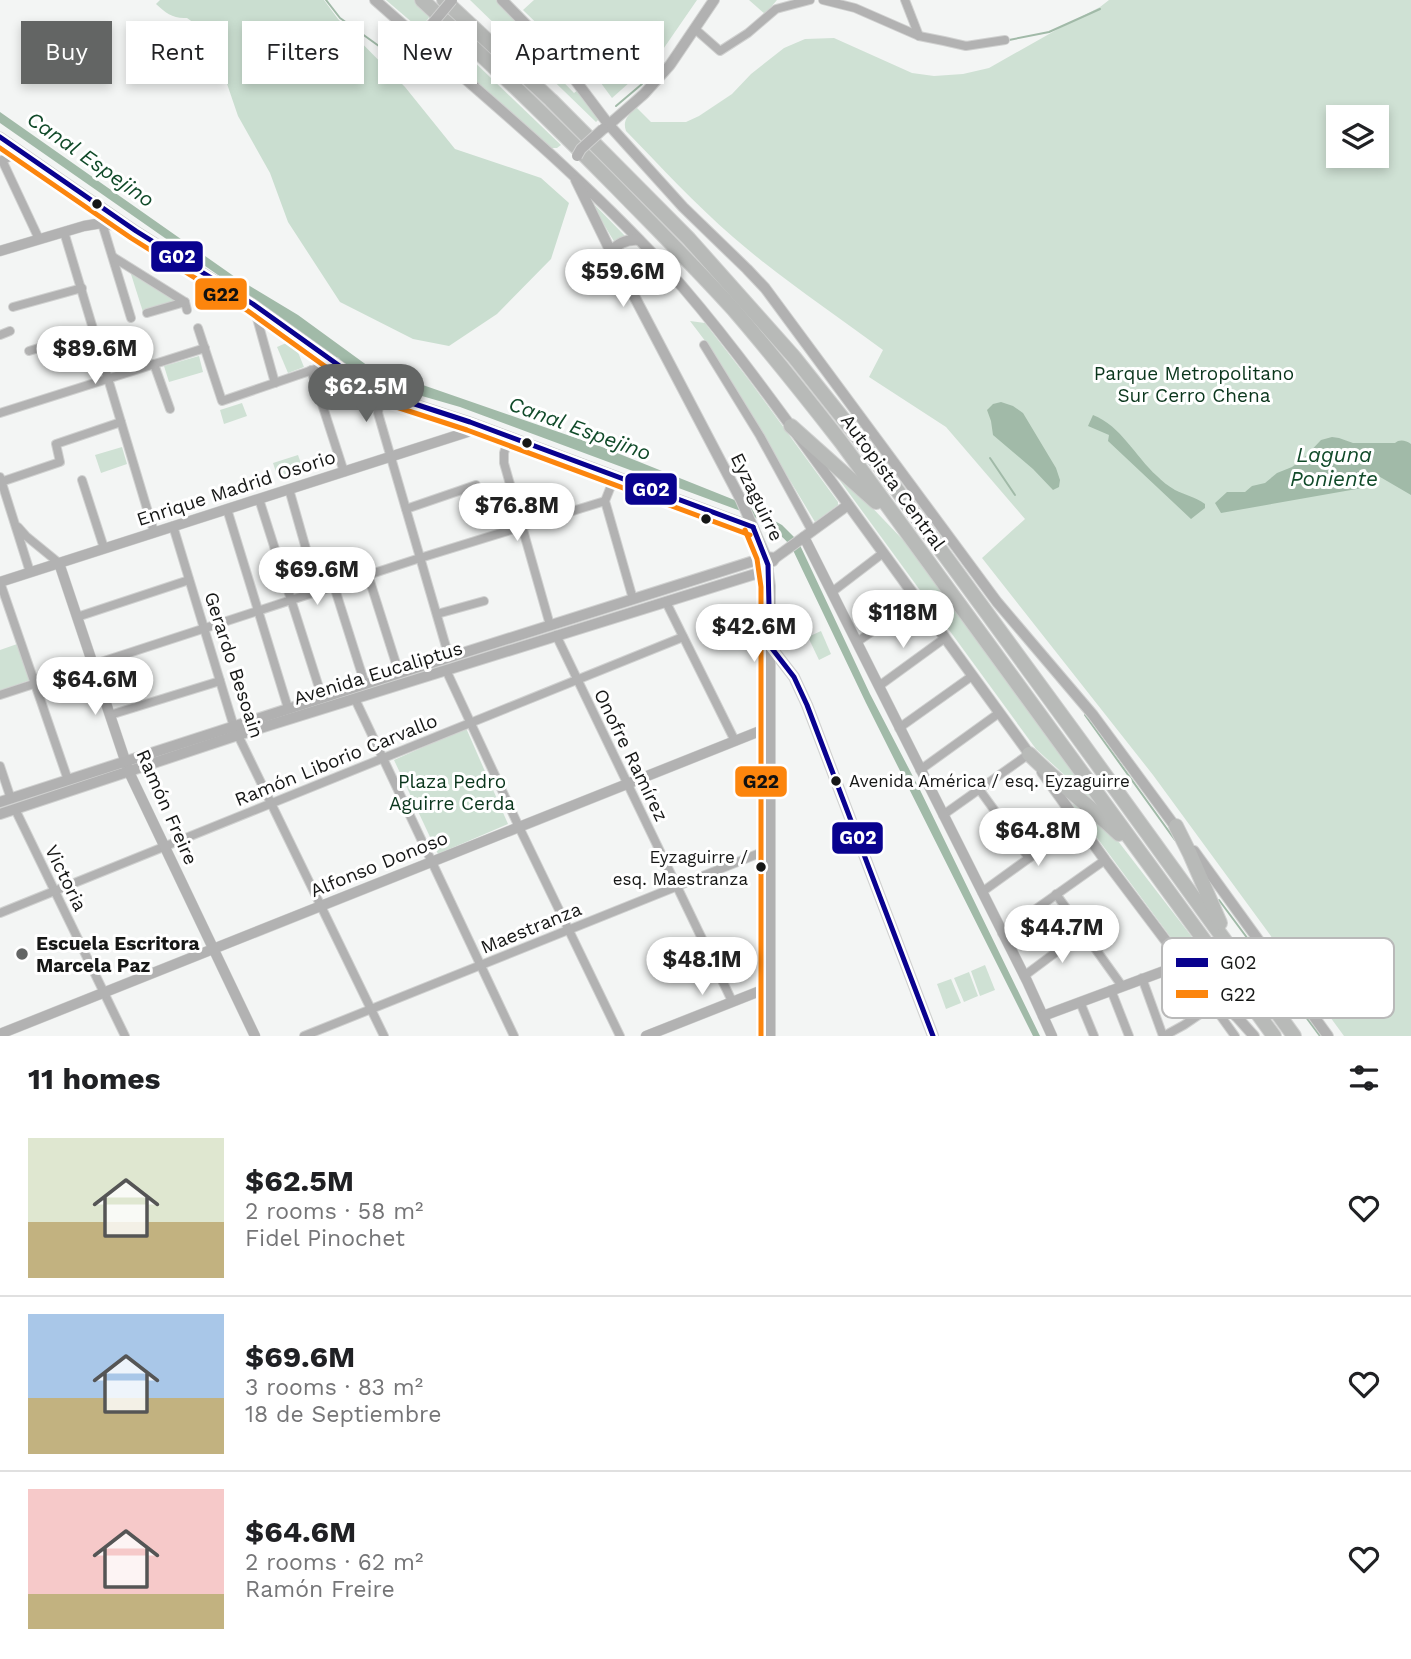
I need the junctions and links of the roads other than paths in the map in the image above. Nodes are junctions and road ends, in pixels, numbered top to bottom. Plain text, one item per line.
1 (375, 0) edge
2 (422, 0) edge
3 (444, 0) edge
4 (452, 0) edge
5 (502, 0) edge
6 (714, 0) edge
7 (810, 0) edge
8 (823, 0) edge
9 (905, 0) edge
10 (399, 21) edge
11 (434, 21) edge
12 (695, 29) junction
13 (919, 36) junction
14 (1005, 40) dead end
15 (471, 84) edge
16 (599, 112) junction
17 (622, 113) junction
18 (606, 127) junction
19 (0, 137) edge
20 (533, 138) junction
21 (21, 152) junction
22 (577, 153) junction
23 (552, 155) junction
24 (1, 160) edge
25 (573, 174) junction
26 (104, 208) junction
27 (593, 217) junction
28 (102, 223) junction
29 (84, 226) junction
30 (136, 231) junction
31 (64, 232) junction
32 (39, 239) junction
33 (639, 240) junction
34 (1, 249) edge
35 (611, 252) junction
36 (113, 257) junction
37 (82, 288) junction
38 (253, 304) junction
39 (13, 306) dead end
40 (147, 313) dead end
41 (131, 318) dead end
42 (198, 328) dead end
43 (10, 331) dead end
44 (94, 331) junction
45 (0, 335) edge
46 (704, 345) dead end
47 (205, 348) junction
48 (29, 351) dead end
49 (336, 362) junction
50 (154, 364) junction
51 (311, 370) junction
52 (108, 379) junction
53 (275, 383) junction
54 (384, 394) junction
55 (170, 409) dead end
56 (0, 413) edge
57 (454, 418) junction
58 (121, 422) junction
59 (791, 426) junction
60 (483, 427) junction
61 (470, 431) junction
62 (509, 436) junction
63 (390, 457) junction
64 (344, 472) junction
65 (615, 476) junction
66 (1, 479) edge
67 (82, 480) dead end
68 (476, 485) dead end
69 (289, 489) junction
70 (259, 499) junction
71 (605, 501) junction
72 (848, 505) junction
73 (227, 509) junction
74 (406, 509) junction
75 (14, 522) junction
76 (752, 523) junction
77 (173, 526) junction
78 (522, 527) junction
79 (154, 532) junction
80 (908, 535) junction
81 (805, 536) junction
82 (104, 548) junction
83 (883, 553) junction
84 (776, 555) junction
85 (420, 558) junction
86 (59, 563) junction
87 (768, 570) junction
88 (30, 572) junction
89 (368, 575) junction
90 (189, 580) junction
91 (0, 582) edge
92 (334, 586) junction
93 (318, 591) junction
94 (832, 592) junction
95 (633, 599) junction
96 (291, 600) junction
97 (917, 600) junction
98 (484, 601) dead end
99 (666, 602) junction
100 (258, 610) junction
101 (437, 614) junction
102 (77, 617) junction
103 (550, 625) junction
104 (204, 628) junction
105 (556, 635) junction
106 (684, 637) junction
107 (945, 638) junction
108 (857, 642) junction
109 (770, 646) junction
110 (449, 657) junction
111 (93, 664) junction
112 (446, 670) junction
113 (399, 673) junction
114 (972, 676) junction
115 (794, 677) junction
116 (578, 680) junction
117 (220, 681) junction
118 (770, 682) junction
119 (35, 684) junction
120 (365, 684) junction
121 (878, 686) junction
122 (0, 695) edge
123 (322, 697) junction
124 (355, 699) junction
125 (288, 708) junction
126 (999, 713) junction
127 (110, 715) junction
128 (470, 723) junction
129 (770, 727) junction
130 (899, 727) junction
131 (236, 731) junction
132 (735, 741) junction
133 (1029, 754) junction
134 (383, 758) junction
135 (0, 766) edge
136 (127, 767) junction
137 (920, 770) junction
138 (68, 780) junction
139 (628, 784) junction
140 (979, 789) junction
141 (9, 803) edge
142 (271, 803) junction
143 (0, 814) edge
144 (943, 815) junction
145 (1079, 822) junction
146 (1176, 826) junction
147 (519, 827) junction
148 (164, 846) junction
149 (770, 849) junction
150 (1028, 858) junction
151 (1105, 860) junction
152 (431, 862) junction
153 (1150, 866) junction
154 (677, 886) junction
155 (55, 890) junction
156 (982, 892) junction
157 (1056, 894) junction
158 (321, 906) junction
159 (0, 912) edge
160 (569, 930) junction
161 (1083, 932) junction
162 (1002, 933) junction
163 (1164, 938) edge
164 (1202, 938) edge
165 (1223, 938) edge
166 (1227, 938) edge
167 (1257, 938) edge
168 (213, 949) junction
169 (480, 966) junction
170 (1162, 971) edge
171 (1024, 976) junction
172 (1142, 978) junction
173 (1122, 986) junction
174 (770, 987) junction
175 (1111, 990) junction
176 (104, 992) junction
177 (732, 1001) junction
178 (1080, 1002) junction
179 (371, 1009) junction
180 (1043, 1016) junction
181 (1193, 1018) edge
182 (1221, 1018) edge
183 (1238, 1018) edge
184 (1261, 1018) edge
185 (1280, 1018) edge
186 (1315, 1018) edge
187 (0, 1034) edge
188 (306, 1035) edge
189 (1273, 1035) edge
190 (125, 1036) edge
191 (255, 1036) edge
192 (384, 1036) edge
193 (514, 1036) edge
194 (620, 1036) edge
195 (646, 1036) edge
196 (770, 1036) edge
197 (933, 1036) edge
198 (1052, 1036) edge
199 (1094, 1036) edge
200 (1129, 1036) edge
201 (1165, 1036) edge
202 (1234, 1036) edge
203 (1254, 1036) edge
204 (1293, 1036) edge
205 (1328, 1036) edge

1 - 10 main road
2 - 80 highway, Autopista Central
3 - 165 highway, Autopista Central
4 - 11 main road, bridge
5 - 16 main road
6 - 12 main road
7 - 12 street
8 - 13 street
9 - 13 street
12 - 17 main road
13 - 14 street
15 - 20 main road
16 - 17 main road
16 - 18 main road
17 - 18 main road
18 - 22 main road, bridge
18 - 146 main road
19 - 21 street
20 - 23 main road
20 - 27 main road
21 - 24 street
21 - 26 street
22 - 23 main road
22 - 25 main road
23 - 25 main road
24 - 32 street
25 - 27 main road, Eyzaguirre
25 - 33 main road
26 - 28 street
26 - 29 street
26 - 30 street
27 - 35 main road, Eyzaguirre
28 - 29 street
28 - 30 street
28 - 36 street
29 - 31 street
30 - 38 street
31 - 32 street
31 - 37 street
32 - 34 street
33 - 35 main road
33 - 59 main road
35 - 76 main road, Eyzaguirre
36 - 40 street
36 - 41 street
37 - 39 street
37 - 44 street
38 - 49 street
38 - 53 street
42 - 47 street
43 - 45 street
44 - 48 street
44 - 52 street
46 - 81 street
47 - 50 street
47 - 53 street
49 - 51 street
49 - 54 street
50 - 52 street
50 - 55 street
51 - 53 street
51 - 64 street
52 - 56 street
52 - 58 street
54 - 57 street
54 - 63 street
57 - 60 street
57 - 61 street
58 - 66 street
58 - 79 street
59 - 72 main road
59 - 80 highway
60 - 61 street, Enrique Madrid Osorio
60 - 62 street
61 - 63 street, Enrique Madrid Osorio
62 - 65 street
62 - 78 street
63 - 64 street, Enrique Madrid Osorio
63 - 74 street
64 - 69 street, Enrique Madrid Osorio
65 - 71 street
65 - 76 street
66 - 75 street
67 - 82 street
68 - 74 street
69 - 70 street, Enrique Madrid Osorio
69 - 93 street
70 - 73 street, Enrique Madrid Osorio
70 - 96 street
71 - 78 street
71 - 95 street
72 - 81 main road
72 - 83 main road
73 - 77 street, Enrique Madrid Osorio
73 - 100 street
74 - 85 street
75 - 86 street
75 - 88 street
76 - 84 main road, Eyzaguirre
77 - 79 street, Enrique Madrid Osorio
77 - 90 street, Gerardo Besoain
78 - 85 street
78 - 103 street
79 - 82 street, Enrique Madrid Osorio
80 - 153 highway, Autopista Central
81 - 84 main road
81 - 94 street
82 - 86 street, Enrique Madrid Osorio
83 - 94 street
83 - 97 main road
84 - 87 main road
84 - 95 main road, Avenida Eucaliptus
85 - 89 street
85 - 101 street
86 - 88 street, Enrique Madrid Osorio
86 - 102 street, Ramón Freire
87 - 99 main road, Avenida Eucaliptus
87 - 109 main road, Eyzaguirre
88 - 91 street, Enrique Madrid Osorio
89 - 92 street
89 - 113 street
90 - 102 street
90 - 104 street, Gerardo Besoain
91 - 119 street
92 - 93 street
92 - 120 street
93 - 96 street
94 - 108 street
95 - 103 main road, Avenida Eucaliptus
96 - 100 street
96 - 123 street
97 - 107 main road
97 - 108 street
98 - 101 street
99 - 105 main road, Avenida Eucaliptus
99 - 106 street
100 - 104 street
100 - 125 street
101 - 110 street
102 - 111 street, Ramón Freire
103 - 110 main road, Avenida Eucaliptus
104 - 111 street
104 - 117 street, Gerardo Besoain
105 - 112 main road, Avenida Eucaliptus
105 - 116 street, Onofre Ramírez
106 - 116 street, Ramón Liborio Carvallo
106 - 132 street
107 - 114 main road
107 - 121 street
108 - 121 street
109 - 115 main road
109 - 118 main road, Eyzaguirre
110 - 113 main road, Avenida Eucaliptus
111 - 119 street
111 - 127 street, Ramón Freire
112 - 124 main road, Avenida Eucaliptus
112 - 128 street
113 - 120 main road, Avenida Eucaliptus
114 - 126 main road
114 - 130 street
115 - 118 main road
115 - 197 main road
116 - 128 street, Ramón Liborio Carvallo
116 - 139 street, Onofre Ramírez
117 - 127 street
117 - 131 street, Gerardo Besoain
118 - 129 main road, Eyzaguirre
119 - 122 street
119 - 138 street
120 - 123 main road, Avenida Eucaliptus
121 - 130 street
123 - 125 main road, Avenida Eucaliptus
124 - 131 main road, Avenida Eucaliptus
124 - 134 street
125 - 131 main road, Avenida Eucaliptus
126 - 133 main road
126 - 137 street
127 - 136 street, Ramón Freire
128 - 134 street, Ramón Liborio Carvallo
128 - 147 street
129 - 132 street, Alfonso Donoso
129 - 149 main road, Eyzaguirre
130 - 137 street
131 - 136 main road, Avenida Eucaliptus
131 - 142 street, Gerardo Besoain
132 - 139 street, Alfonso Donoso
133 - 140 street
133 - 145 main road
133 - 153 highway
134 - 142 street, Ramón Liborio Carvallo
134 - 152 street
135 - 141 street, Victoria
136 - 138 main road, Avenida Eucaliptus
136 - 141 main road, Avenida Eucaliptus
136 - 148 street, Ramón Freire
137 - 144 street
138 - 141 main road, Avenida Eucaliptus
139 - 147 street, Alfonso Donoso
139 - 154 street, Onofre Ramírez
140 - 144 street
140 - 150 street
141 - 143 main road, Avenida Eucaliptus
141 - 155 street, Victoria
142 - 148 street, Ramón Liborio Carvallo
142 - 158 street, Gerardo Besoain
144 - 156 street
145 - 150 street
145 - 151 main road
146 - 166 highway
146 - 167 main road
147 - 152 street, Alfonso Donoso
147 - 160 street
148 - 155 street, Ramón Liborio Carvallo
148 - 168 street, Ramón Freire
149 - 154 street, Maestranza
149 - 174 main road, Eyzaguirre
150 - 156 street
151 - 157 street
151 - 163 main road
152 - 158 street, Alfonso Donoso
152 - 169 street
153 - 164 highway, Autopista Central
154 - 160 street, Maestranza
154 - 177 street, Onofre Ramírez
155 - 159 street, Ramón Liborio Carvallo
155 - 176 street, Victoria
156 - 162 street
157 - 161 street
157 - 162 street
158 - 168 street, Alfonso Donoso
158 - 179 street, Gerardo Besoain
160 - 169 street, Maestranza
160 - 194 street
161 - 171 street
161 - 173 street
162 - 171 street
168 - 176 street, Alfonso Donoso
168 - 191 street, Ramón Freire
169 - 179 street, Maestranza
169 - 193 street
170 - 172 street
171 - 180 street
172 - 173 street
172 - 201 street
173 - 175 street
174 - 177 street
174 - 196 main road, Eyzaguirre
175 - 178 street
175 - 200 street
176 - 187 street, Alfonso Donoso
176 - 190 street, Victoria
177 - 195 street
178 - 180 street
178 - 199 street
179 - 188 street, Maestranza
179 - 192 street, Gerardo Besoain
180 - 198 street
181 - 201 street
182 - 202 street
183 - 203 main road
184 - 189 highway, Autopista Central
185 - 204 highway, Autopista Central
186 - 205 main road

